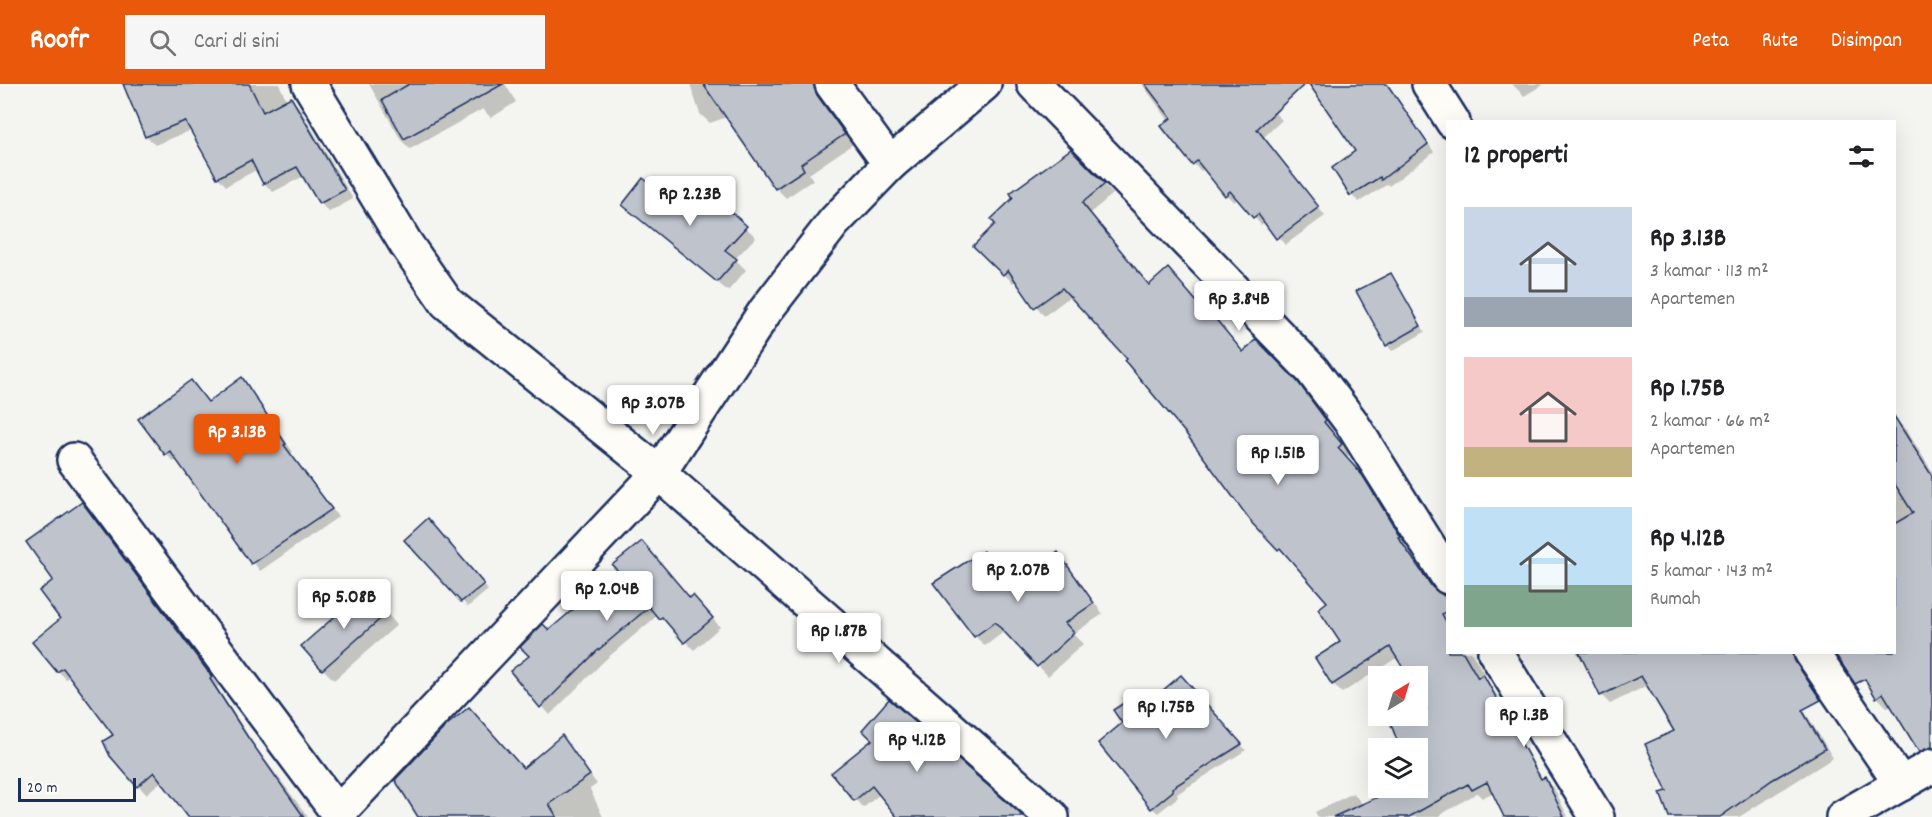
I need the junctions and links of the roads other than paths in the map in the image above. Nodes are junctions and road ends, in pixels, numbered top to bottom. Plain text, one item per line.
1 (309, 84) edge
2 (832, 84) edge
3 (984, 84) edge
4 (1034, 84) edge
5 (1429, 84) edge
6 (1452, 120) edge
7 (890, 164) junction
8 (74, 460) dead end
9 (659, 473) junction
10 (1446, 574) edge
11 (1496, 654) edge
12 (1813, 654) edge
13 (1923, 774) edge
14 (340, 815) edge
15 (1052, 817) edge
16 (1597, 817) edge
17 (1843, 817) edge

1 - 9 street
2 - 7 street
3 - 7 street
4 - 10 street
5 - 6 street
7 - 9 street
8 - 14 street
9 - 14 street
9 - 15 street
11 - 16 street
12 - 13 street
13 - 17 street

